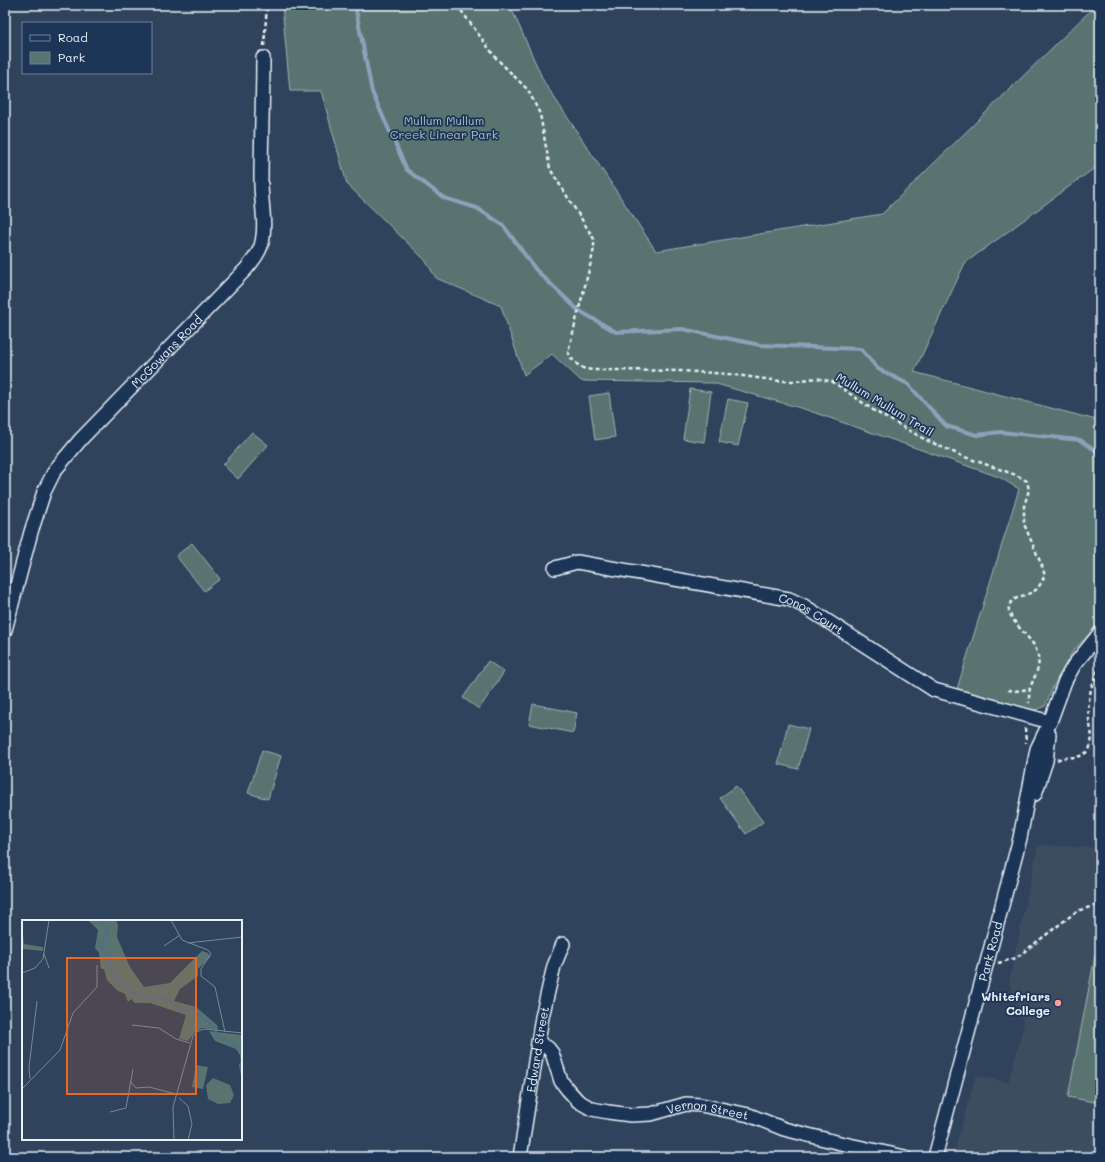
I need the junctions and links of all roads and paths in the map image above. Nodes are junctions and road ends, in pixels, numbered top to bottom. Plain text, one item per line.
1 (267, 5) edge
2 (457, 5) edge
3 (263, 58) joint
4 (554, 568) dead end
5 (5, 630) edge
6 (1100, 633) edge
7 (1100, 666) edge
8 (1030, 689) junction
9 (1008, 690) dead end
10 (1027, 715) junction
11 (1050, 722) junction
12 (1026, 744) dead end
13 (1046, 761) junction
14 (1020, 838) junction
15 (1100, 904) edge
16 (563, 944) dead end
17 (985, 967) junction
18 (539, 1043) junction
19 (520, 1157) edge
20 (905, 1157) edge
21 (935, 1157) edge

1 - 3 path
2 - 8 path, Mullum Mullum Trail
3 - 5 street, McGowans Road
4 - 10 street, Conos Court
6 - 11 street, Park Road
7 - 13 path
8 - 9 path
8 - 10 path, Mullum Mullum Trail
10 - 11 street, Conos Court
10 - 12 path, Mullum Mullum Trail
11 - 13 street, Park Road
11 - 14 street, Park Road
13 - 14 street, Park Road
14 - 17 street, Park Road
15 - 17 path
16 - 18 street, Edward Street
17 - 21 street, Park Road
18 - 19 street, Edward Street
18 - 20 street, Vernon Street

